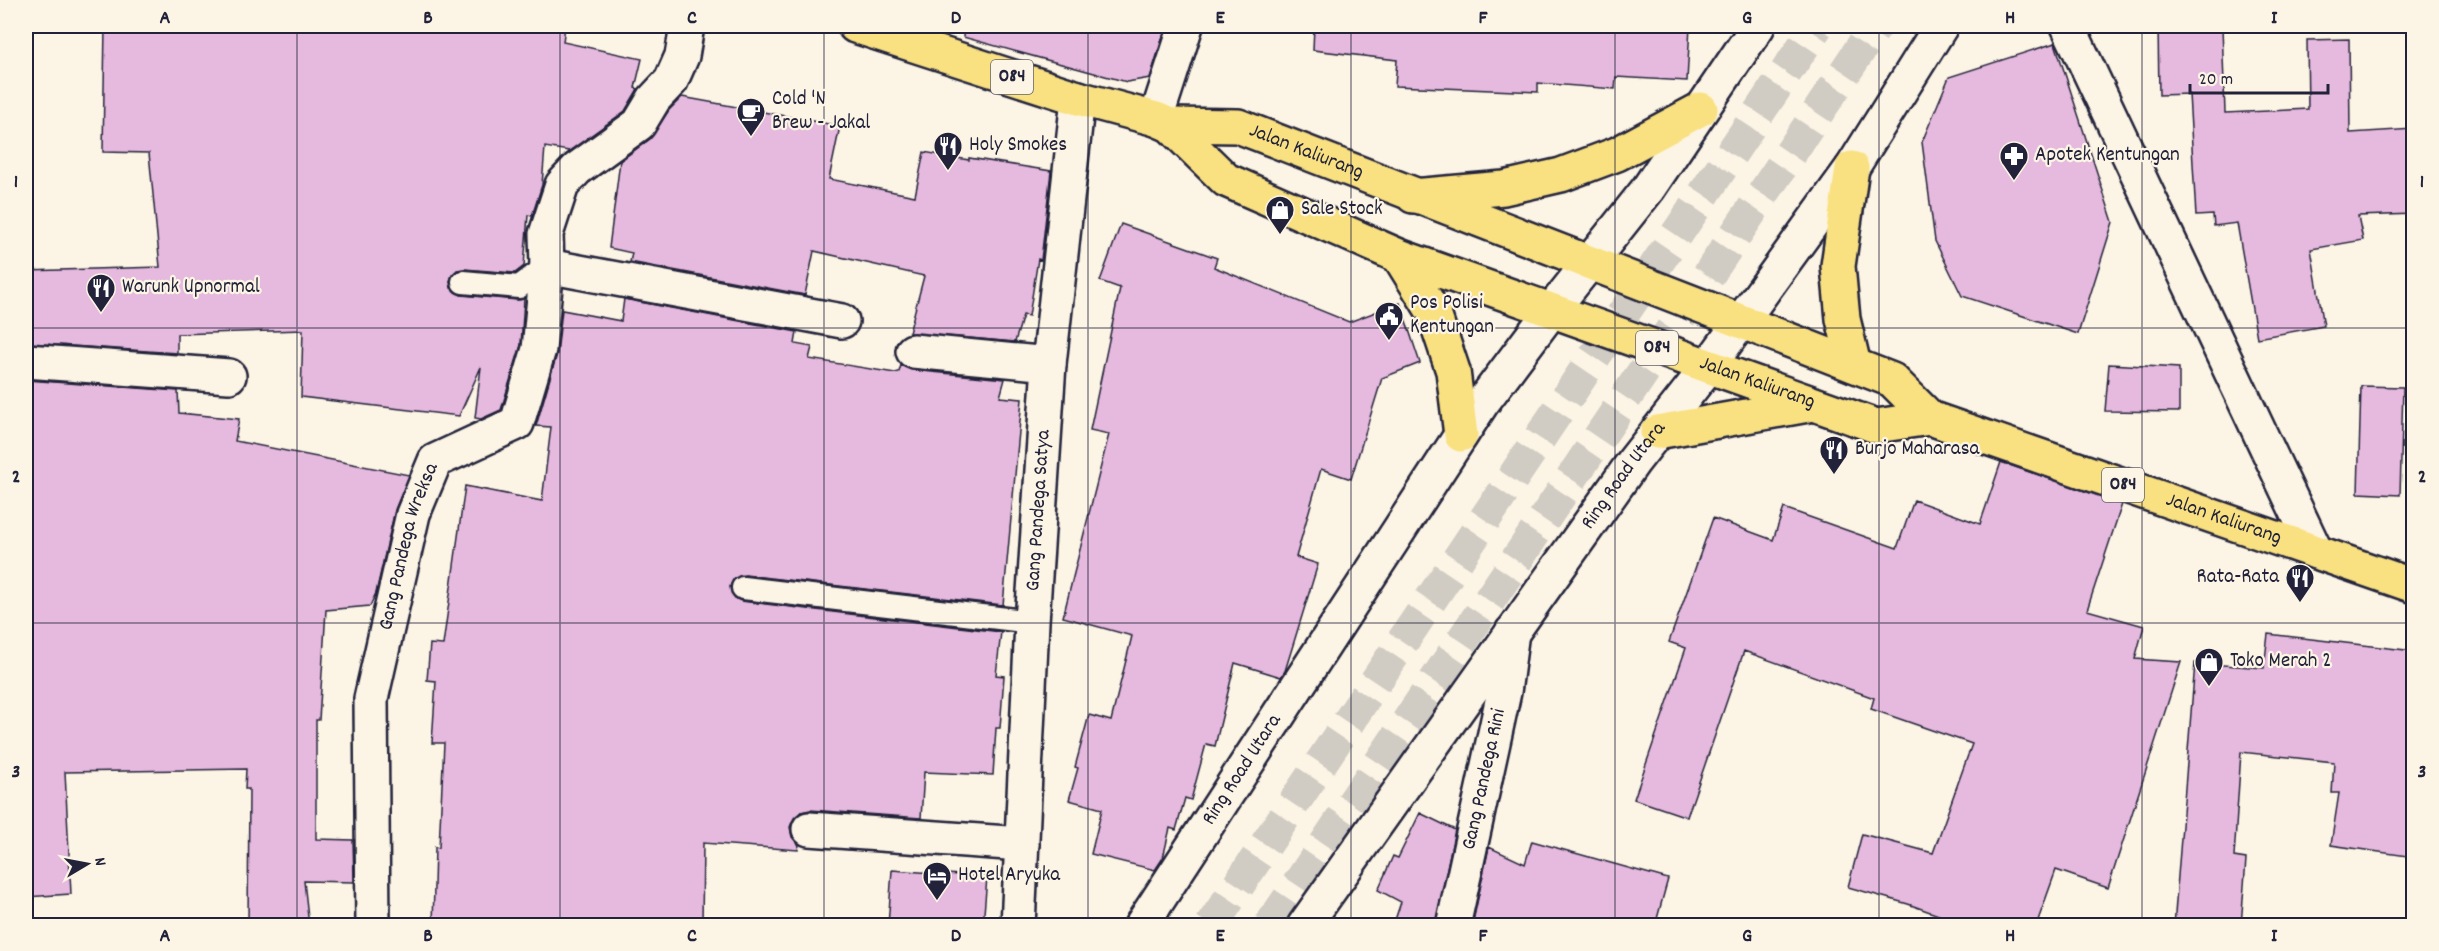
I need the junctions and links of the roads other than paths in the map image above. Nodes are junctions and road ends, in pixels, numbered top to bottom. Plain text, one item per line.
1 (687, 26) edge
2 (855, 26) edge
3 (1186, 26) edge
4 (1758, 26) edge
5 (1941, 26) edge
6 (2068, 26) edge
7 (891, 31) edge
8 (1078, 98) junction
9 (1701, 109) junction
10 (1163, 122) junction
11 (1852, 168) junction
12 (1413, 196) junction
13 (1399, 256) junction
14 (1589, 263) junction
15 (547, 266) junction
16 (463, 282) dead end
17 (1551, 311) junction
18 (842, 321) dead end
19 (1740, 321) junction
20 (913, 351) dead end
21 (26, 362) edge
22 (1049, 364) junction
23 (1854, 366) junction
24 (1708, 367) junction
25 (229, 376) dead end
26 (1812, 404) junction
27 (1930, 418) junction
28 (1657, 432) junction
29 (1461, 435) junction
30 (2316, 552) junction
31 (2414, 586) edge
32 (743, 588) dead end
33 (1032, 622) junction
34 (1512, 632) junction
35 (808, 829) dead end
36 (1022, 844) junction
37 (373, 926) edge
38 (1018, 926) edge
39 (1141, 926) edge
40 (1304, 926) edge
41 (1453, 926) edge

1 - 15 street, Gang Pandega Wreksa
2 - 7 main road, Jalan Kaliurang / 084
3 - 10 street
4 - 9 street, Ring Road Utara
5 - 11 street, Ring Road Utara
6 - 30 street
7 - 8 main road, Jalan Kaliurang / 084
8 - 10 main road, Jalan Kaliurang / 084
8 - 22 street, Gang Pandega Satya
9 - 12 main road
9 - 14 street, Ring Road Utara
10 - 12 main road, Jalan Kaliurang / 084
10 - 13 main road, Jalan Kaliurang / 084
11 - 19 street, Ring Road Utara
11 - 23 main road
12 - 14 main road, Jalan Kaliurang / 084
13 - 17 main road, Jalan Kaliurang / 084
13 - 29 main road
14 - 17 street, Ring Road Utara
14 - 19 main road, Jalan Kaliurang / 084
15 - 16 lane
15 - 18 street
15 - 37 street, Gang Pandega Wreksa
17 - 24 main road, Jalan Kaliurang / 084
17 - 29 street, Ring Road Utara
19 - 23 main road, Jalan Kaliurang / 084
19 - 24 street, Ring Road Utara
20 - 22 street
21 - 25 street
22 - 33 street, Gang Pandega Satya
23 - 27 main road, Jalan Kaliurang / 084
24 - 26 main road, Jalan Kaliurang / 084
24 - 28 street, Ring Road Utara
26 - 27 main road, Jalan Kaliurang / 084
26 - 28 main road
27 - 30 main road, Jalan Kaliurang / 084
28 - 34 street, Ring Road Utara
29 - 39 street, Ring Road Utara
30 - 31 main road, Jalan Kaliurang / 084
32 - 33 lane
33 - 36 street, Gang Pandega Satya
34 - 40 street, Ring Road Utara
34 - 41 street, Gang Pandega Rini
35 - 36 street
36 - 38 street, Gang Pandega Satya

